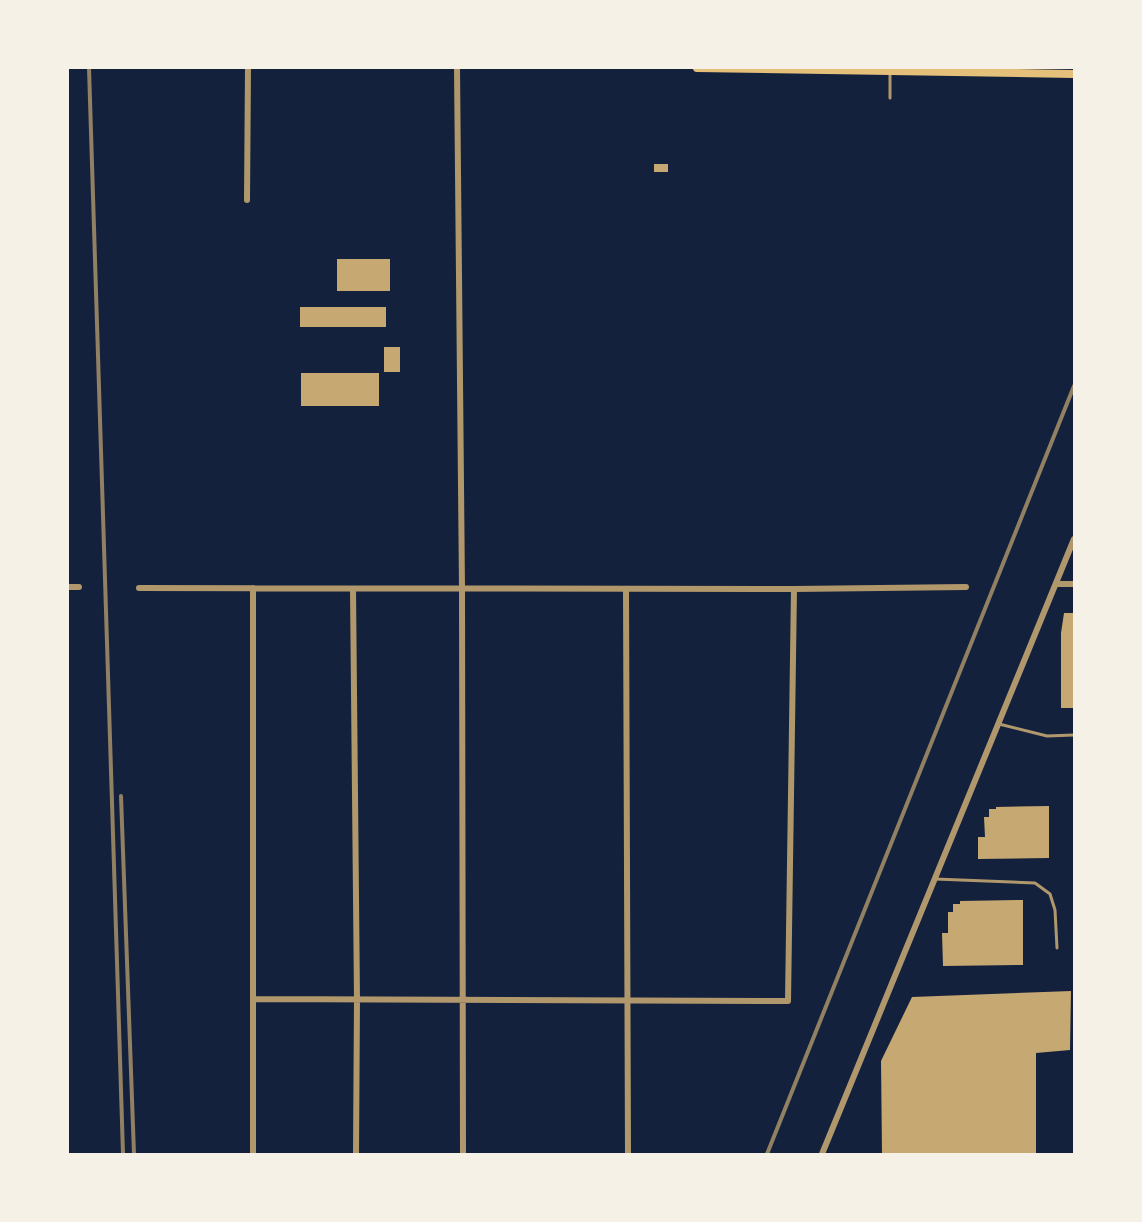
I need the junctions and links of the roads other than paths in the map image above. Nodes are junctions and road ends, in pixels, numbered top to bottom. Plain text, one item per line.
1 (249, 68) edge
2 (457, 68) edge
3 (697, 68) edge
4 (890, 69) edge
5 (1074, 74) edge
6 (890, 98) dead end
7 (247, 200) dead end
8 (1074, 538) edge
9 (1057, 584) junction
10 (1074, 585) edge
11 (68, 587) edge
12 (79, 587) dead end
13 (966, 587) dead end
14 (139, 588) dead end
15 (254, 588) junction
16 (353, 588) junction
17 (462, 588) junction
18 (626, 589) junction
19 (794, 589) junction
20 (999, 724) junction
21 (1074, 735) edge
22 (935, 879) junction
23 (1057, 948) dead end
24 (254, 999) junction
25 (357, 999) junction
26 (461, 999) junction
27 (627, 1000) junction
28 (254, 1155) edge
29 (356, 1155) edge
30 (463, 1155) edge
31 (628, 1155) edge
32 (822, 1155) edge

1 - 7 street
2 - 17 street
3 - 4 main road
4 - 5 main road
4 - 6 lane
8 - 9 street
9 - 10 street
9 - 20 street
11 - 12 street
13 - 19 street
14 - 15 street
15 - 16 street
15 - 24 street
16 - 17 street
16 - 25 street
17 - 18 street
17 - 26 street
18 - 19 street
18 - 27 street
19 - 27 street
20 - 21 lane
20 - 22 street
22 - 23 lane
22 - 32 street
24 - 25 street
24 - 28 street
25 - 26 street
25 - 29 street
26 - 27 street
26 - 30 street
27 - 31 street

